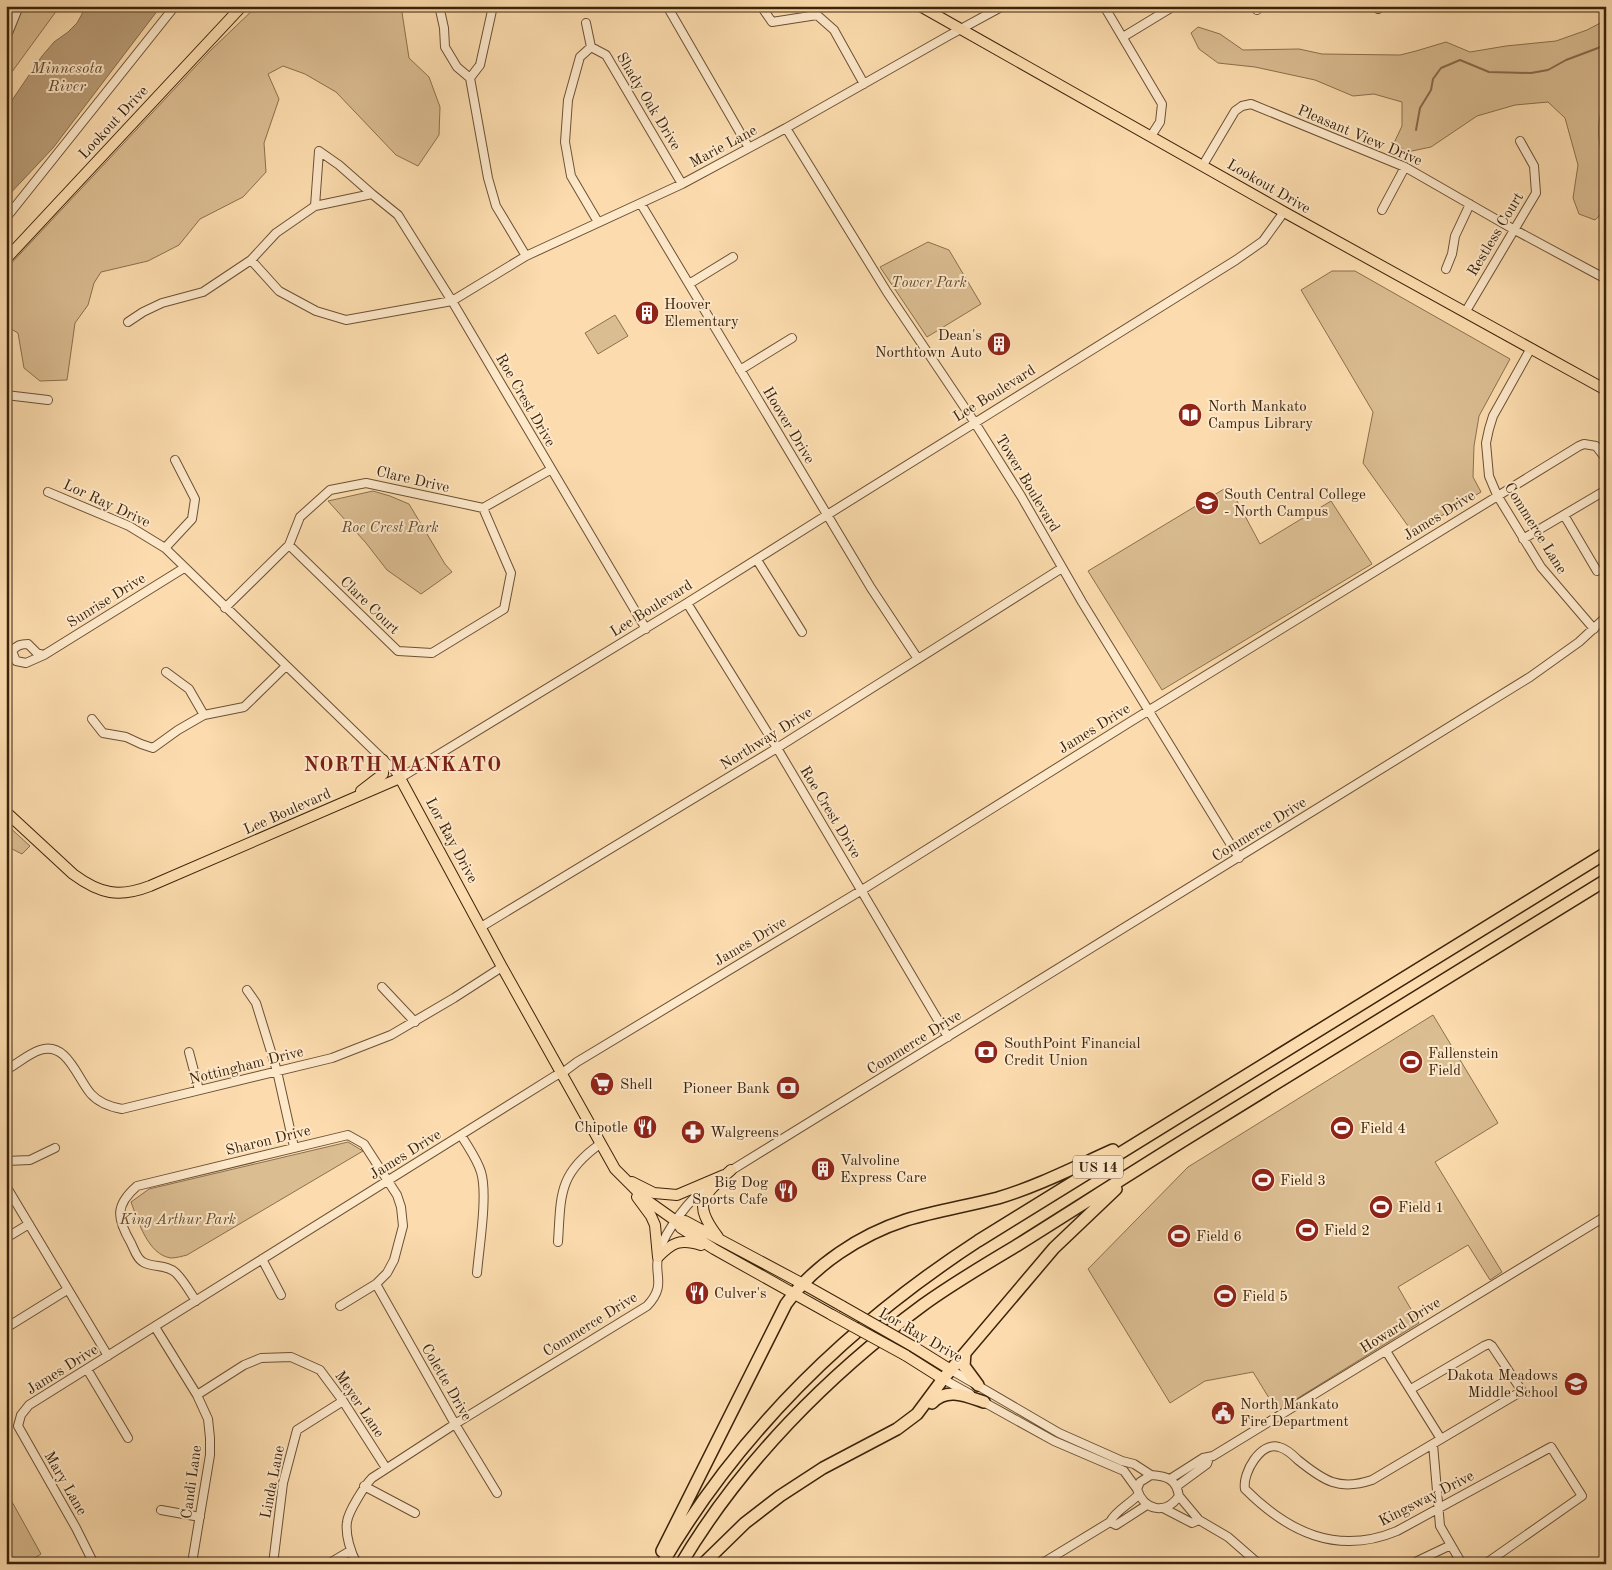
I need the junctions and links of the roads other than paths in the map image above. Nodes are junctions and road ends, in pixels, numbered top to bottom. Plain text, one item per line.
1 (19, 6) edge
2 (175, 6) edge
3 (242, 6) edge
4 (493, 6) edge
5 (667, 6) edge
6 (761, 6) edge
7 (806, 6) edge
8 (920, 6) edge
9 (1003, 6) edge
10 (1104, 6) edge
11 (1174, 6) edge
12 (440, 10) dead end
13 (817, 15) junction
14 (586, 22) dead end
15 (960, 29) junction
16 (1123, 37) junction
17 (6, 38) edge
18 (591, 47) junction
19 (470, 78) junction
20 (864, 84) junction
21 (786, 128) junction
22 (1151, 136) junction
23 (1520, 141) dead end
24 (749, 148) junction
25 (1203, 165) junction
26 (1405, 167) junction
27 (682, 184) junction
28 (372, 194) junction
29 (641, 204) junction
30 (1470, 204) junction
31 (314, 206) junction
32 (1382, 210) dead end
33 (1284, 212) junction
34 (6, 218) edge
35 (598, 222) junction
36 (1514, 230) junction
37 (526, 256) junction
38 (733, 257) dead end
39 (6, 259) edge
40 (251, 260) junction
41 (1446, 269) dead end
42 (1606, 279) edge
43 (689, 284) junction
44 (452, 301) junction
45 (1466, 311) junction
46 (128, 322) dead end
47 (792, 338) dead end
48 (1531, 348) junction
49 (740, 370) junction
50 (1606, 390) edge
51 (6, 395) edge
52 (48, 400) dead end
53 (975, 422) junction
54 (1606, 459) edge
55 (175, 460) dead end
56 (550, 470) junction
57 (1606, 490) edge
58 (48, 492) dead end
59 (1497, 495) junction
60 (483, 508) junction
61 (826, 514) junction
62 (1564, 515) junction
63 (1523, 539) junction
64 (290, 545) junction
65 (165, 548) junction
66 (757, 560) junction
67 (184, 568) junction
68 (1062, 568) junction
69 (1597, 572) dead end
70 (687, 604) junction
71 (225, 608) junction
72 (1606, 617) edge
73 (646, 629) junction
74 (1594, 629) junction
75 (802, 632) dead end
76 (44, 655) dead end
77 (918, 659) junction
78 (286, 666) junction
79 (166, 672) dead end
80 (1149, 711) junction
81 (204, 715) junction
82 (92, 719) dead end
83 (777, 748) junction
84 (383, 760) junction
85 (400, 778) junction
86 (346, 801) junction
87 (6, 812) edge
88 (1606, 853) edge
89 (1239, 858) junction
90 (1606, 880) edge
91 (862, 890) junction
92 (481, 926) junction
93 (502, 967) junction
94 (382, 987) dead end
95 (248, 990) dead end
96 (415, 1022) junction
97 (948, 1037) junction
98 (189, 1052) dead end
99 (6, 1070) edge
100 (277, 1071) junction
101 (562, 1074) junction
102 (199, 1090) junction
103 (1160, 1128) junction
104 (461, 1135) junction
105 (600, 1144) junction
106 (294, 1147) junction
107 (54, 1148) dead end
108 (6, 1161) edge
109 (1139, 1168) junction
110 (727, 1173) junction
111 (623, 1178) junction
112 (388, 1181) junction
113 (6, 1186) edge
114 (1606, 1216) edge
115 (676, 1221) junction
116 (29, 1224) junction
117 (6, 1238) edge
118 (558, 1242) dead end
119 (722, 1242) junction
120 (714, 1249) junction
121 (658, 1257) junction
122 (262, 1259) junction
123 (477, 1273) dead end
124 (376, 1284) junction
125 (803, 1284) junction
126 (67, 1290) junction
127 (793, 1295) junction
128 (281, 1296) dead end
129 (196, 1301) junction
130 (340, 1306) dead end
131 (9, 1326) dead end
132 (155, 1327) junction
133 (1386, 1351) junction
134 (965, 1353) junction
135 (108, 1356) junction
136 (87, 1369) junction
137 (951, 1370) junction
138 (944, 1379) junction
139 (978, 1385) junction
140 (1410, 1389) junction
141 (196, 1394) junction
142 (343, 1401) junction
143 (984, 1402) junction
144 (21, 1415) joint
145 (455, 1424) junction
146 (905, 1424) junction
147 (128, 1438) dead end
148 (1441, 1439) junction
149 (1433, 1444) junction
150 (1103, 1452) junction
151 (1209, 1458) junction
152 (1099, 1460) junction
153 (386, 1468) junction
154 (1151, 1475) junction
155 (1170, 1479) junction
156 (364, 1486) junction
157 (1177, 1486) junction
158 (1138, 1492) junction
159 (497, 1493) dead end
160 (1179, 1496) junction
161 (1147, 1505) junction
162 (1163, 1508) junction
163 (1438, 1509) junction
164 (161, 1510) dead end
165 (415, 1513) dead end
166 (200, 1517) junction
167 (1199, 1520) junction
168 (1110, 1522) junction
169 (1451, 1545) junction
170 (350, 1551) junction
171 (1606, 1560) edge
172 (94, 1564) edge
173 (194, 1564) edge
174 (273, 1564) edge
175 (328, 1564) edge
176 (358, 1564) edge
177 (655, 1564) edge
178 (662, 1564) edge
179 (681, 1564) edge
180 (703, 1564) edge
181 (1041, 1564) edge
182 (1259, 1564) edge
183 (1411, 1564) edge
184 (1462, 1564) edge
185 (1485, 1564) edge
186 (1600, 1564) edge

1 - 17 street
2 - 34 street
3 - 39 main road, Lookout Drive
4 - 19 street
5 - 24 street
6 - 13 street
7 - 13 street
8 - 15 main road, Lookout Drive
9 - 15 street, Marie Lane
10 - 16 street
11 - 16 street
12 - 19 street
13 - 20 street
14 - 18 street
15 - 20 street, Marie Lane
15 - 22 main road, Lookout Drive
16 - 22 street
18 - 27 street, Shady Oak Drive
18 - 35 street
19 - 37 street
20 - 21 street, Marie Lane
21 - 24 street, Marie Lane
21 - 53 street, Tower Boulevard
22 - 25 main road, Lookout Drive
23 - 36 street, Restless Court
24 - 27 street, Marie Lane
25 - 26 street, Pleasant View Drive
25 - 33 main road, Lookout Drive
26 - 30 street, Pleasant View Drive
26 - 32 street
27 - 29 street, Marie Lane
28 - 31 street
28 - 31 street, Roe Crest Drive
28 - 44 street, Roe Crest Drive
29 - 35 street, Marie Lane
29 - 43 street, Hoover Drive
30 - 36 street, Pleasant View Drive
30 - 41 street
31 - 40 street
33 - 45 main road, Lookout Drive
33 - 53 street, Lee Boulevard
35 - 37 street, Marie Lane
36 - 42 street, Pleasant View Drive
36 - 45 street, Restless Court
37 - 44 street, Marie Lane
38 - 43 street
40 - 44 street
40 - 46 street
43 - 49 street, Hoover Drive
44 - 56 street, Roe Crest Drive
45 - 48 main road, Lookout Drive
47 - 49 street
48 - 50 main road, Lookout Drive
48 - 59 street, Commerce Lane
49 - 61 street, Hoover Drive
51 - 52 street
53 - 61 street, Lee Boulevard
53 - 68 street, Tower Boulevard
54 - 59 street, James Drive
55 - 65 street
56 - 60 street
56 - 73 street, Roe Crest Drive
57 - 62 street
58 - 65 street, Lor Ray Drive
59 - 63 street, Commerce Lane
59 - 80 street, James Drive
60 - 64 street, Clare Drive
60 - 64 street, Clare Court
61 - 66 street, Lee Boulevard
61 - 77 street, Hoover Drive
62 - 63 street
62 - 69 street
63 - 74 street, Commerce Lane
64 - 71 street, Clare Drive
65 - 67 street, Lor Ray Drive
66 - 70 street, Lee Boulevard
66 - 75 street
67 - 71 street, Lor Ray Drive
67 - 76 street, Sunrise Drive
68 - 77 street, Northway Drive
68 - 80 street, Tower Boulevard
70 - 73 street, Lee Boulevard
70 - 83 street, Roe Crest Drive
71 - 78 street, Lor Ray Drive
72 - 74 street, Commerce Drive
73 - 85 street, Lee Boulevard
74 - 89 street, Commerce Drive
77 - 83 street, Northway Drive
78 - 81 street
78 - 84 street, Lor Ray Drive
79 - 81 street
80 - 89 street, Tower Boulevard
80 - 91 street, James Drive
81 - 82 street
83 - 91 street, Roe Crest Drive
83 - 92 street, Northway Drive
84 - 85 street, Lor Ray Drive
84 - 86 main road
85 - 86 main road, Lee Boulevard
85 - 92 main road, Lor Ray Drive
86 - 87 main road, Lee Boulevard
88 - 103 highway, US 14
89 - 97 street, Commerce Drive
90 - 109 highway, US 14
91 - 97 street, Roe Crest Drive
91 - 101 street, James Drive
92 - 93 main road, Lor Ray Drive
93 - 96 street, Nottingham Drive
93 - 101 main road, Lor Ray Drive
94 - 96 street
95 - 100 street
96 - 100 street, Nottingham Drive
97 - 110 street, Commerce Drive
98 - 102 street
99 - 102 street, Nottingham Drive
100 - 102 street, Nottingham Drive
100 - 106 street
101 - 104 street, James Drive
101 - 105 main road, Lor Ray Drive
103 - 125 highway
103 - 178 highway, US 14
104 - 112 street, James Drive
104 - 123 street
105 - 111 main road, Lor Ray Drive
105 - 118 street
106 - 112 street, Sharon Drive
106 - 129 street, Sharon Drive
107 - 108 street
109 - 134 highway
109 - 179 highway, US 14
110 - 111 main road
110 - 115 street, Commerce Drive
110 - 119 main road
111 - 115 main road, Lor Ray Drive
111 - 121 main road
112 - 122 street, James Drive
112 - 124 street, Sharon Drive
113 - 116 street
114 - 133 street, Howard Drive
115 - 119 main road, Lor Ray Drive
115 - 120 main road, Lor Ray Drive
115 - 121 street, Commerce Drive
116 - 117 street
116 - 126 street
119 - 125 main road, Lor Ray Drive
120 - 121 main road
120 - 127 main road, Lor Ray Drive
121 - 145 street, Commerce Drive
122 - 128 street
122 - 129 street, James Drive
124 - 130 street, Sharon Drive
124 - 145 street, Colette Drive
125 - 127 highway
125 - 137 main road, Lor Ray Drive, bridge
126 - 131 street
126 - 135 street
127 - 138 main road, Lor Ray Drive, bridge
127 - 177 highway
129 - 132 street, James Drive
132 - 135 street, James Drive
132 - 141 street, Candi Lane
133 - 140 street
133 - 151 street, Howard Drive
134 - 137 highway
134 - 139 highway
135 - 136 street, James Drive
136 - 144 street, James Drive
136 - 147 street
137 - 138 highway
137 - 139 street, Lor Ray Drive
138 - 143 street, Lor Ray Drive
138 - 146 highway
139 - 150 street, Lor Ray Drive
140 - 148 street
140 - 148 street, Kingsway Drive
141 - 142 street, Meyer Lane
141 - 166 street, Candi Lane
142 - 153 street, Meyer Lane
142 - 174 street, Linda Lane
143 - 146 highway
143 - 152 street, Lor Ray Drive
144 - 172 street, Mary Lane
145 - 153 street, Commerce Drive
145 - 159 street, Colette Drive
146 - 180 highway
148 - 149 street, Kingsway Drive
149 - 163 street
149 - 163 street, Kingsway Drive
150 - 152 street
150 - 154 street, Lor Ray Drive
151 - 155 street, Howard Drive
151 - 157 street, Howard Drive
152 - 158 street, Lor Ray Drive
153 - 156 street, Commerce Drive
154 - 155 street
154 - 158 street
155 - 157 street
156 - 165 street
156 - 170 street, Commerce Drive
157 - 160 street
158 - 161 street
158 - 168 street
160 - 162 street
160 - 167 street
161 - 162 street
161 - 168 street
162 - 167 street
163 - 169 street
163 - 185 street, Kingsway Drive
164 - 166 street
166 - 173 street, Candi Lane
167 - 182 street
168 - 181 street
169 - 183 street
169 - 184 street
170 - 175 street
170 - 176 street, Commerce Drive
171 - 186 street

